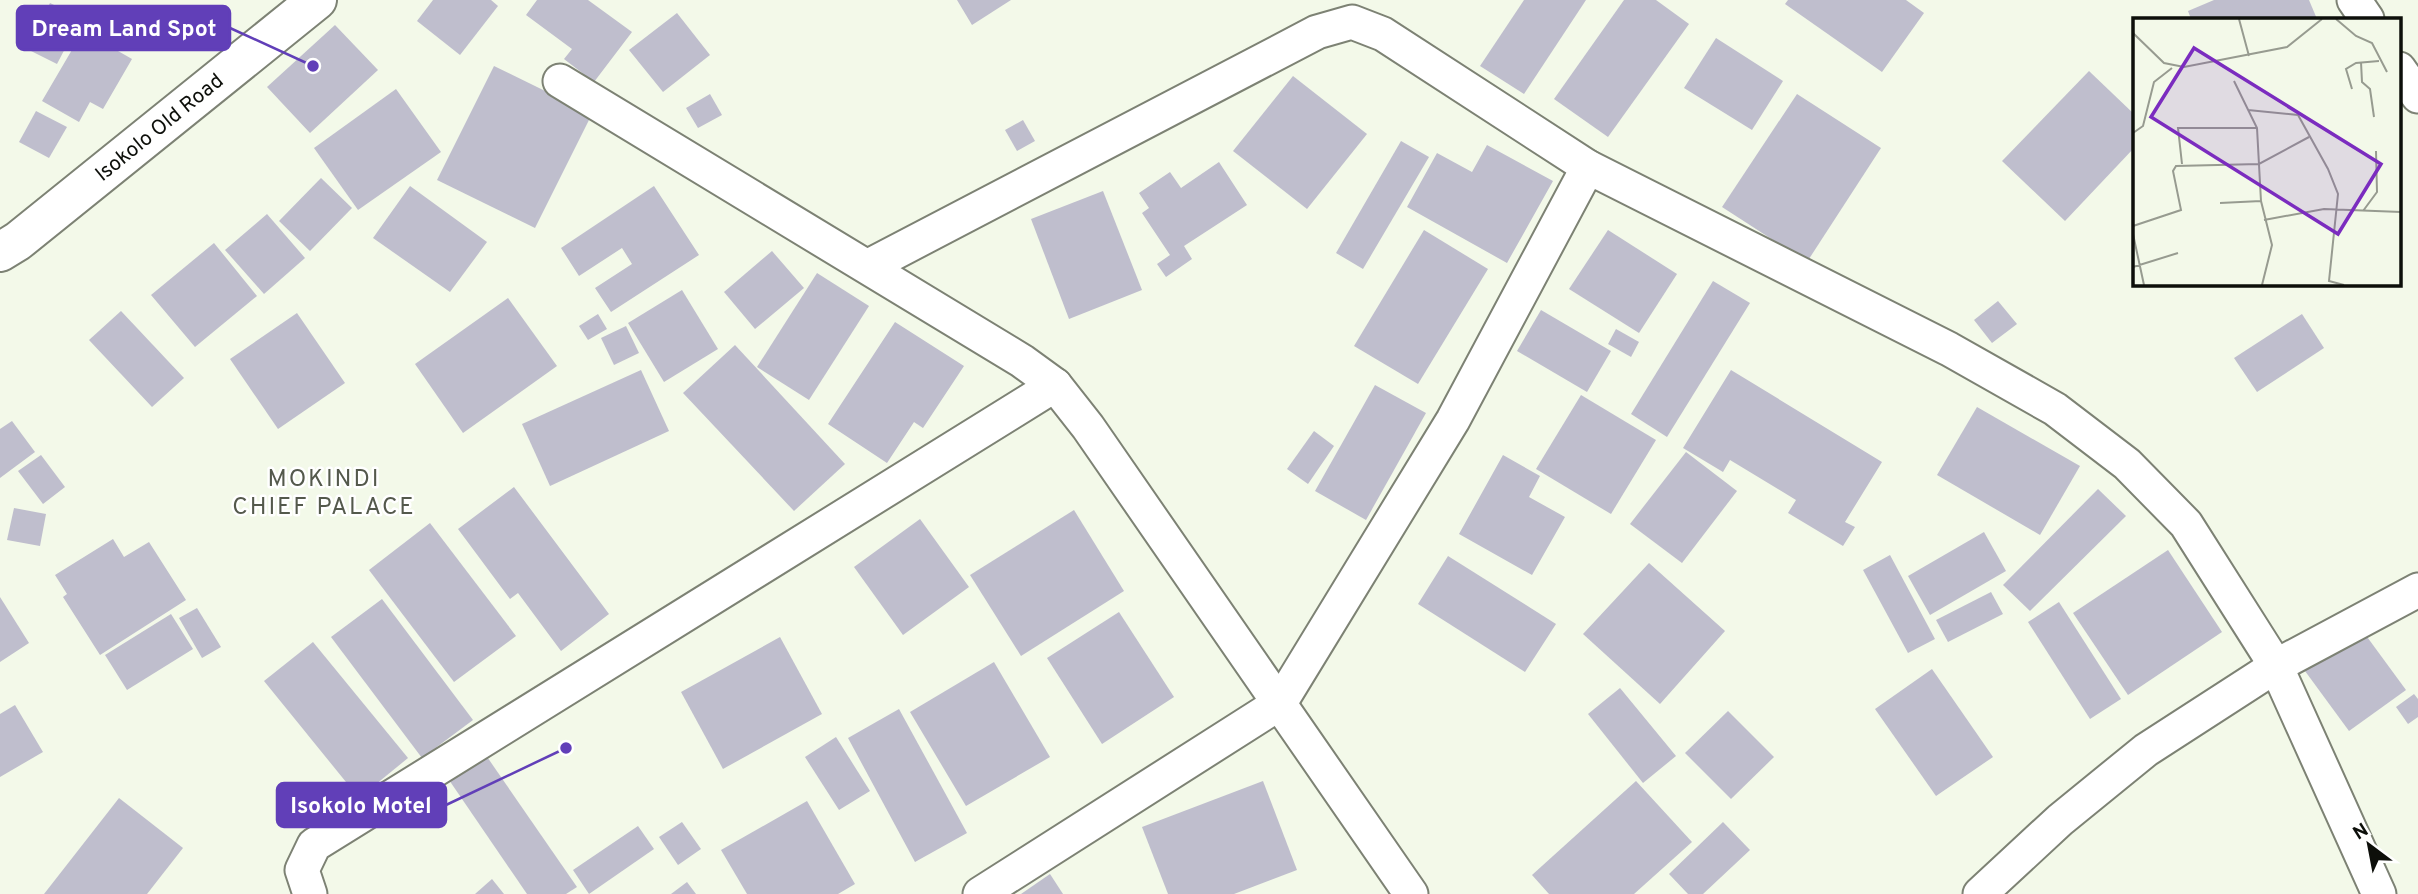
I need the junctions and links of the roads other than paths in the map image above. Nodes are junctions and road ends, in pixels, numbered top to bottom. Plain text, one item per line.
1 (317, 0) edge
2 (2354, 0) edge
3 (2366, 18) edge
4 (2400, 70) edge
5 (560, 80) dead end
6 (2418, 96) edge
7 (1588, 167) junction
8 (0, 253) edge
9 (869, 266) junction
10 (1055, 385) junction
11 (2418, 590) edge
12 (2276, 666) junction
13 (1280, 703) junction
14 (310, 894) edge
15 (980, 894) edge
16 (1411, 894) edge
17 (1980, 894) edge
18 (2379, 894) edge

1 - 8 street, Isokolo Old Road
2 - 3 street
4 - 6 street
5 - 9 street
7 - 9 street
7 - 12 street
7 - 13 street
9 - 10 street
10 - 13 street
10 - 14 street
11 - 12 street
12 - 17 street
12 - 18 street
13 - 15 street
13 - 16 street

